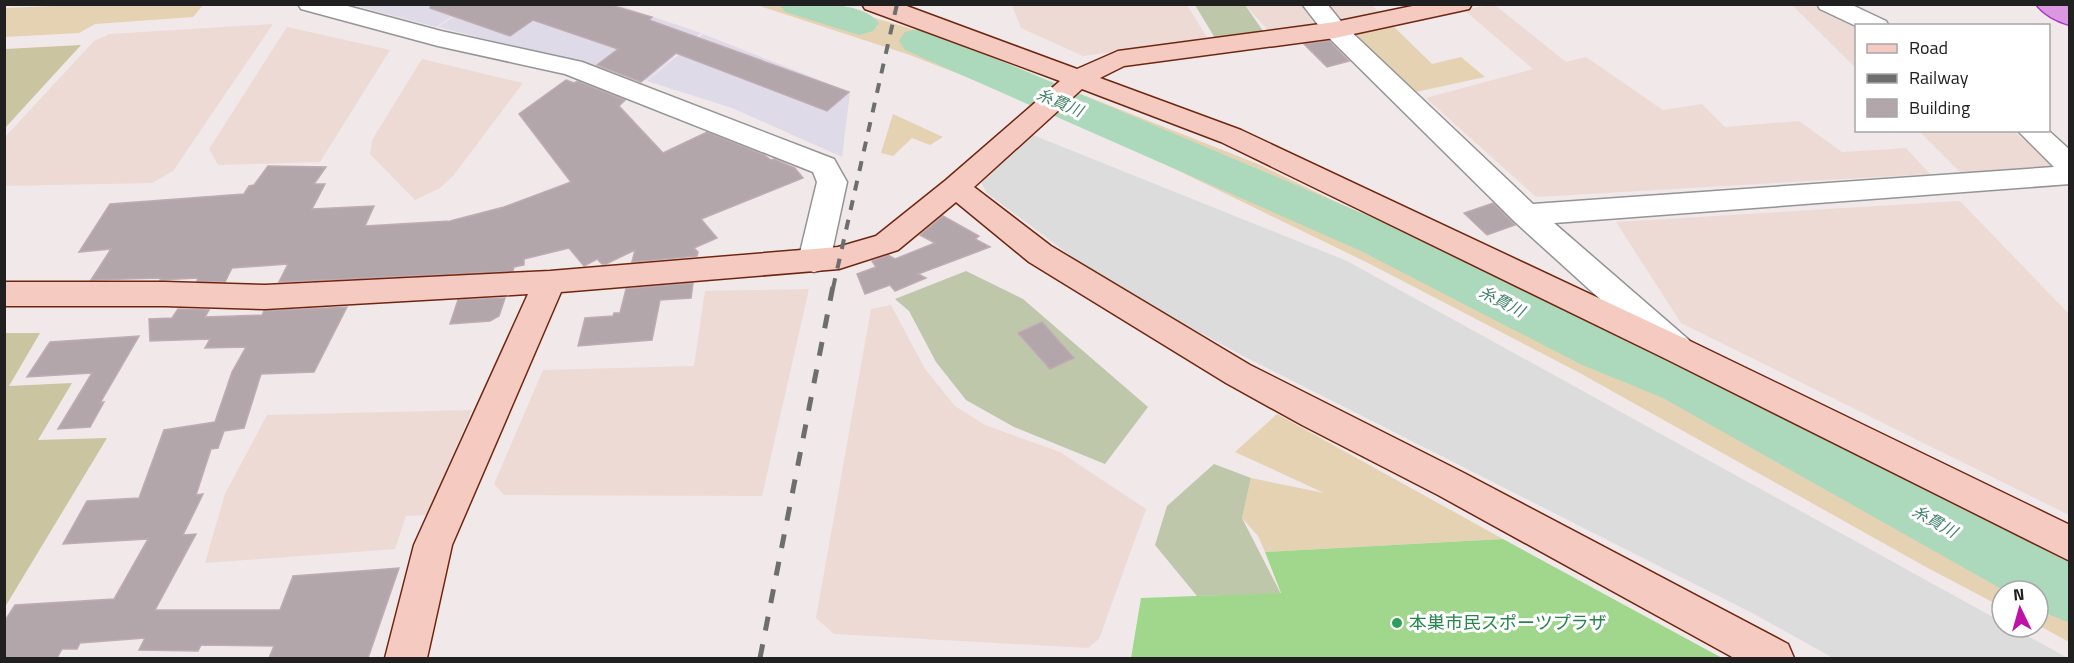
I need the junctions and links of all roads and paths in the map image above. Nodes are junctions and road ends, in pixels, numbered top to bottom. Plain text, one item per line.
1 (310, 4) edge
2 (874, 4) edge
3 (1314, 4) edge
4 (1460, 4) edge
5 (1829, 4) edge
6 (2048, 4) edge
7 (2070, 18) edge
8 (1873, 24) edge
9 (1335, 30) junction
10 (1075, 83) junction
11 (2033, 132) edge
12 (2070, 166) edge
13 (2070, 175) edge
14 (956, 187) junction
15 (1526, 215) junction
16 (814, 261) junction
17 (550, 282) junction
18 (4, 294) edge
19 (1678, 350) junction
20 (2070, 544) edge
21 (406, 658) edge
22 (1773, 658) edge

1 - 16 street
2 - 10 street
3 - 9 street
4 - 9 street
5 - 8 street
6 - 7 highway
9 - 10 street
9 - 15 street
10 - 14 street
10 - 19 street
11 - 12 street
13 - 15 street
14 - 16 street
14 - 22 street
15 - 19 street
16 - 17 street
17 - 18 street
17 - 21 street
19 - 20 street

